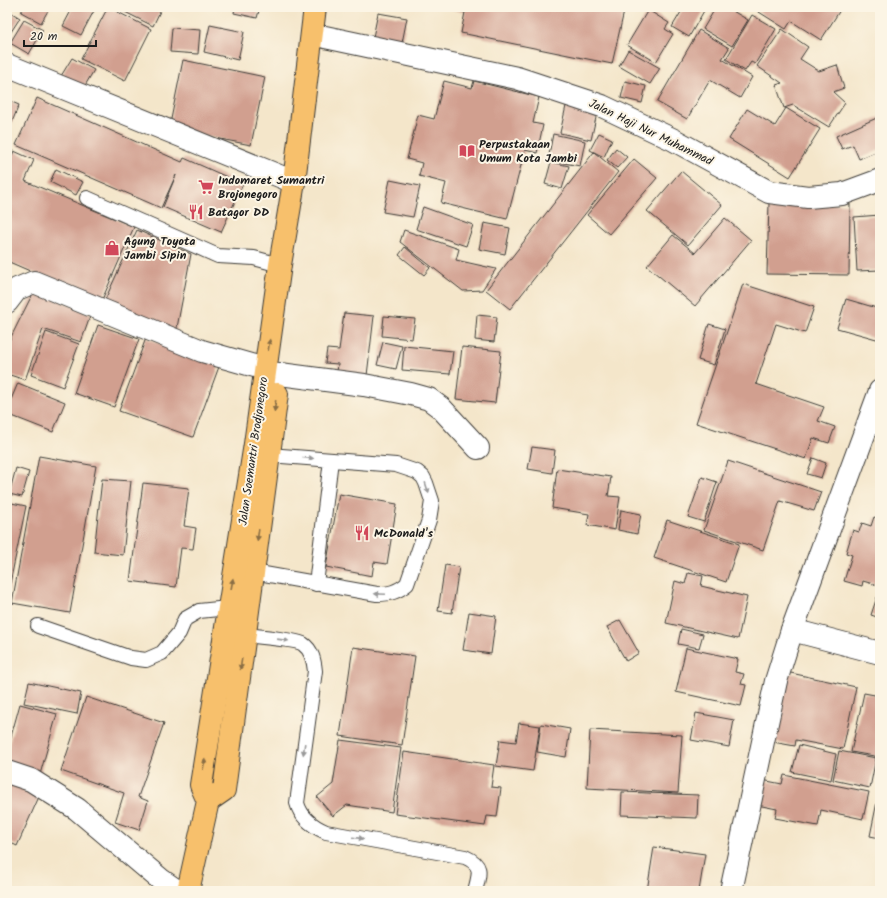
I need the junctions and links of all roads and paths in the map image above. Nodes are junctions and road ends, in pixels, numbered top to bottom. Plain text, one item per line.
1 (322, 17) edge
2 (7, 66) edge
3 (880, 180) edge
4 (294, 182) junction
5 (87, 198) dead end
6 (280, 265) junction
7 (7, 302) edge
8 (272, 372) junction
9 (880, 391) edge
10 (478, 448) dead end
11 (269, 455) junction
12 (331, 460) junction
13 (253, 572) junction
14 (316, 584) junction
15 (228, 608) junction
16 (38, 626) dead end
17 (792, 630) junction
18 (245, 635) junction
19 (880, 653) edge
20 (7, 772) edge
21 (216, 795) junction
22 (180, 891) edge
23 (188, 891) edge
24 (475, 891) edge
25 (731, 891) edge

1 - 3 street, Jalan Haji Nur Muhammad
1 - 4 main road, Jalan Soemantri Brodjonegoro
1 - 8 main road, Jalan Soemantri Brodjonegoro
2 - 4 street
4 - 6 main road, Jalan Soemantri Brodjonegoro
5 - 6 lane
8 -> 6 main road, Jalan Soemantri Brodjonegoro
7 - 8 street
8 - 10 street
8 -> 11 main road, Jalan Soemantri Brodjonegoro
15 -> 8 main road, Jalan Soemantri Brodjonegoro
9 - 17 street
11 -> 12 lane
11 -> 13 main road, Jalan Soemantri Brodjonegoro
12 - 14 lane
12 -> 14 lane
13 - 14 lane
13 - 18 main road, Jalan Soemantri Brodjonegoro
15 - 16 lane
21 -> 15 main road, Jalan Soemantri Brodjonegoro
17 - 19 street
17 - 25 street
18 -> 21 main road, Jalan Soemantri Brodjonegoro
18 -> 24 lane
20 - 22 street
21 - 23 main road, Jalan Soemantri Brodjonegoro

